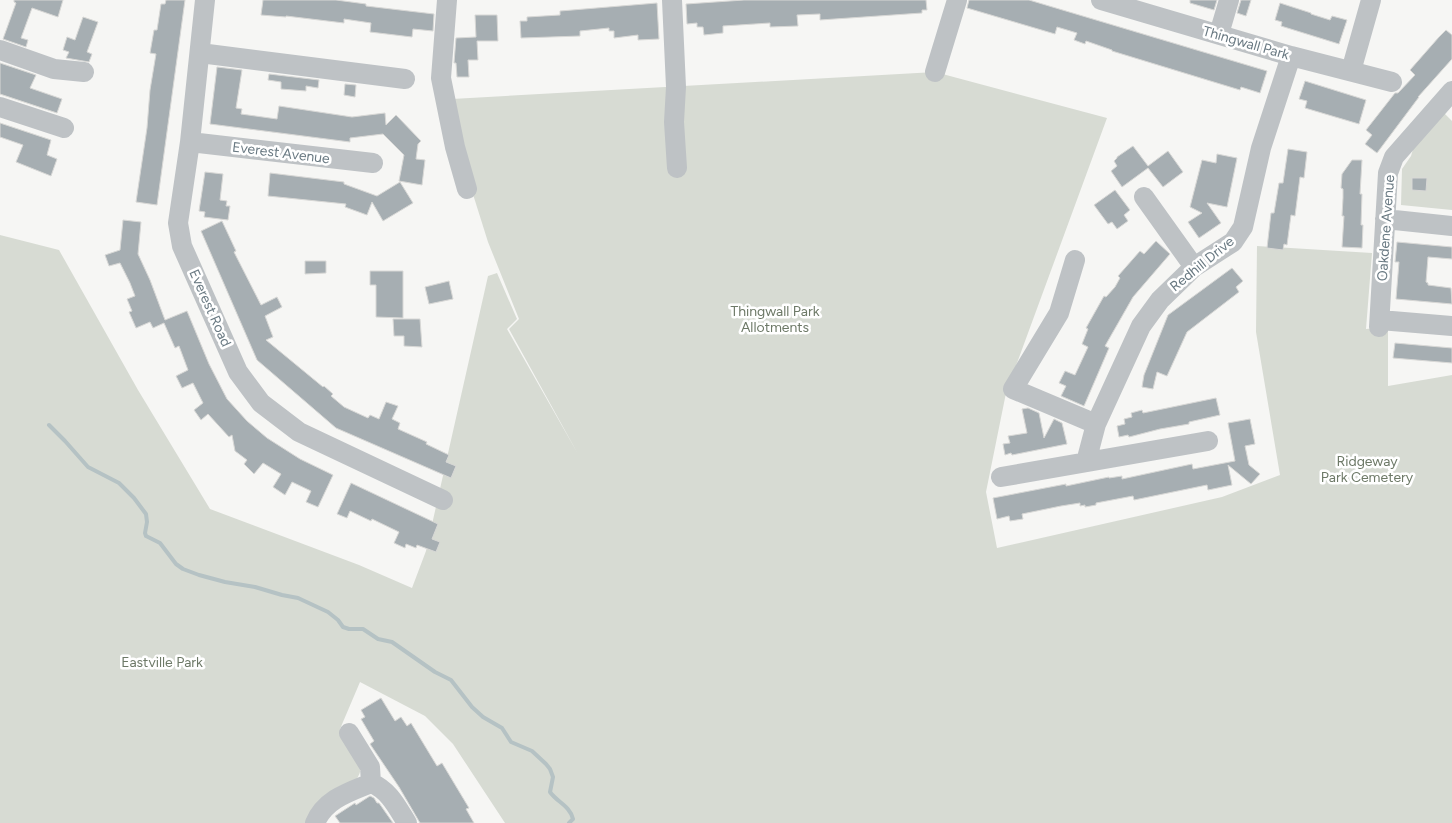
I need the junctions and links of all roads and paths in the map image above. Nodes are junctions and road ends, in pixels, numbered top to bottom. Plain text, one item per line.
1 (206, 0) edge
2 (447, 0) edge
3 (672, 0) edge
4 (957, 0) edge
5 (1101, 0) edge
6 (1229, 0) edge
7 (1371, 0) edge
8 (1219, 34) junction
9 (0, 50) edge
10 (200, 53) junction
11 (1291, 56) junction
12 (1351, 71) junction
13 (84, 72) dead end
14 (935, 72) dead end
15 (405, 79) dead end
16 (1392, 82) dead end
17 (1452, 91) edge
18 (0, 107) edge
19 (64, 128) dead end
20 (190, 142) junction
21 (373, 163) dead end
22 (677, 168) dead end
23 (467, 189) dead end
24 (1144, 197) dead end
25 (1385, 219) junction
26 (1452, 226) edge
27 (1076, 260) dead end
28 (1194, 267) junction
29 (1452, 326) edge
30 (1096, 424) junction
31 (1208, 441) dead end
32 (1086, 462) junction
33 (1001, 478) dead end
34 (444, 500) dead end
35 (349, 733) dead end
36 (372, 783) junction
37 (315, 823) edge
38 (407, 823) edge

1 - 10 street, Everest Road
2 - 23 street
3 - 22 street
4 - 14 street
5 - 8 street, Thingwall Park
6 - 8 street
7 - 12 street
8 - 11 street, Thingwall Park
9 - 13 street
10 - 15 street
10 - 20 street, Everest Road
11 - 12 street, Thingwall Park
11 - 28 street, Redhill Drive
12 - 16 street, Thingwall Park
17 - 25 street, Oakdene Avenue
18 - 19 street
20 - 21 street, Everest Avenue
20 - 34 street, Everest Road
24 - 28 street
25 - 26 street
25 - 29 street, Oakdene Avenue
27 - 30 street
28 - 30 street, Redhill Drive
30 - 32 street, Redhill Drive
31 - 32 street
32 - 33 street
35 - 36 street
36 - 37 street
36 - 38 street

